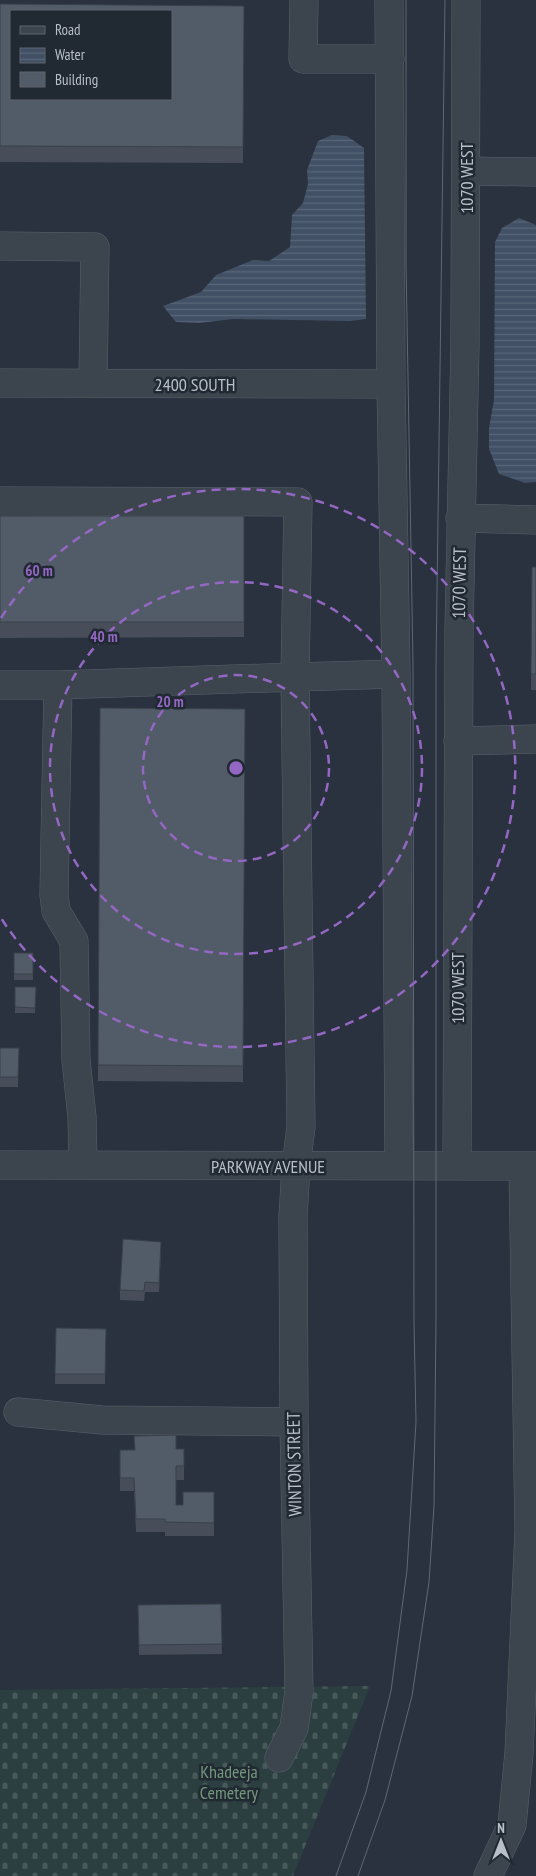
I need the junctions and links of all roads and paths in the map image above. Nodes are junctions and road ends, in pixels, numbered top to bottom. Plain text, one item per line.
1 (304, 0) edge
2 (390, 0) edge
3 (466, 0) edge
4 (390, 59) junction
5 (466, 171) junction
6 (536, 172) edge
7 (0, 246) edge
8 (0, 383) edge
9 (93, 383) junction
10 (391, 384) junction
11 (0, 500) edge
12 (460, 518) junction
13 (536, 520) edge
14 (396, 674) junction
15 (295, 677) junction
16 (0, 685) edge
17 (58, 685) junction
18 (536, 740) edge
19 (458, 741) junction
20 (0, 1165) edge
21 (84, 1165) junction
22 (296, 1166) junction
23 (399, 1166) junction
24 (457, 1166) junction
25 (529, 1166) edge
26 (18, 1412) dead end
27 (294, 1422) junction
28 (279, 1758) dead end
29 (488, 1876) edge

1 - 4 street
2 - 4 street
3 - 5 street, 1070 WEST
4 - 10 street
5 - 6 street
5 - 12 street, 1070 WEST
7 - 9 street
8 - 9 street, 2400 SOUTH
9 - 10 street, 2400 SOUTH
10 - 14 street
11 - 15 street, WINTON STREET
12 - 13 street
12 - 19 street, 1070 WEST
14 - 15 street
14 - 23 street
15 - 17 street
15 - 22 street, WINTON STREET
16 - 17 street
17 - 21 street
18 - 19 street
19 - 24 street, 1070 WEST
20 - 21 street, PARKWAY AVENUE
21 - 22 street, PARKWAY AVENUE
22 - 23 street, PARKWAY AVENUE
22 - 27 street, WINTON STREET
23 - 24 street, PARKWAY AVENUE
24 - 25 street, PARKWAY AVENUE
25 - 29 street
26 - 27 street
27 - 28 street, WINTON STREET

